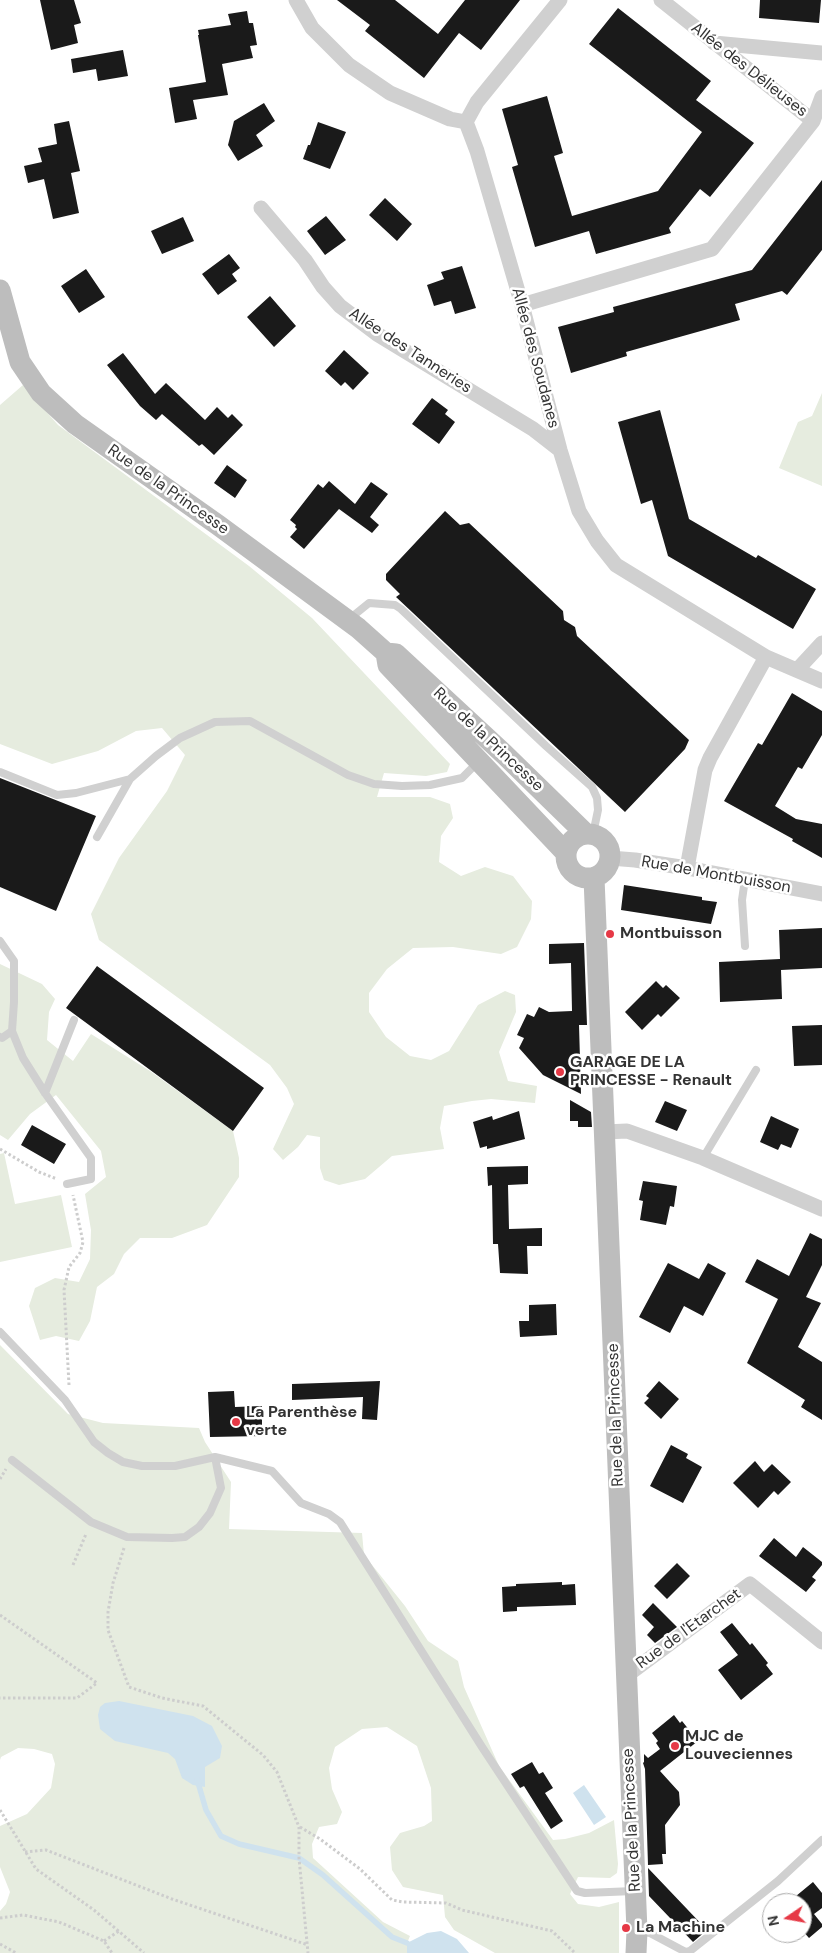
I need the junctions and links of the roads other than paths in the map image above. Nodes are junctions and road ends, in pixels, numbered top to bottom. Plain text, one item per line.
1 (296, 0) edge
2 (560, 0) edge
3 (661, 0) edge
4 (714, 43) junction
5 (822, 53) edge
6 (822, 97) edge
7 (813, 121) junction
8 (466, 122) junction
9 (261, 208) dead end
10 (0, 290) edge
11 (522, 305) junction
12 (560, 450) junction
13 (347, 621) junction
14 (822, 643) edge
15 (386, 653) junction
16 (766, 657) junction
17 (798, 670) junction
18 (822, 681) edge
19 (478, 762) junction
20 (0, 772) edge
21 (529, 778) junction
22 (130, 779) junction
23 (511, 795) junction
24 (589, 834) junction
25 (97, 837) dead end
26 (566, 854) junction
27 (610, 858) junction
28 (687, 868) junction
29 (594, 878) junction
30 (745, 879) junction
31 (822, 894) edge
32 (0, 941) edge
33 (746, 946) dead end
34 (74, 1020) dead end
35 (12, 1030) junction
36 (0, 1037) edge
37 (756, 1070) dead end
38 (45, 1093) junction
39 (606, 1132) junction
40 (703, 1158) junction
41 (67, 1184) road end
42 (822, 1208) edge
43 (0, 1332) edge
44 (215, 1457) junction
45 (12, 1460) dead end
46 (822, 1642) edge
47 (626, 1676) junction
48 (822, 1840) edge
49 (636, 1890) junction
50 (637, 1931) junction
51 (636, 1953) edge

1 - 8 street
2 - 8 street
3 - 4 street, Allée des Délieuses
4 - 5 street
4 - 7 street, Allée des Délieuses
6 - 7 street
7 - 11 street
8 - 11 street, Allée des Soudanes
9 - 12 street, Allée des Tanneries
10 - 13 street, Rue de la Princesse
11 - 12 street, Allée des Soudanes
12 - 16 street, Allée des Soudanes
13 - 15 street, Rue de la Princesse
13 - 24 lane
14 - 17 street
15 - 19 street, Rue de la Princesse
15 - 21 street, Rue de la Princesse
16 - 17 street, Allée des Soudanes
16 - 28 street
17 - 18 street, Allée des Soudanes
19 - 22 lane
19 - 23 street, Rue de la Princesse
20 - 22 lane
21 - 23 street
21 - 24 street, Rue de la Princesse
22 - 25 lane
23 - 26 street, Rue de la Princesse
24 - 26 street
24 - 27 street
26 - 29 street
27 - 28 street, Rue de Montbuisson
27 - 29 street
28 - 30 street, Rue de Montbuisson
29 - 39 street, Rue de la Princesse
30 - 31 street, Rue de Montbuisson
30 - 33 lane
32 - 35 lane
34 - 38 lane
35 - 36 lane
35 - 38 lane
37 - 40 lane
38 - 41 lane
39 - 40 street
39 - 47 street, Rue de la Princesse
40 - 42 street
43 - 44 lane
44 - 45 lane
44 - 49 lane
46 - 47 street, Rue de l'Etarchet
47 - 49 street, Rue de la Princesse
48 - 50 lane
49 - 50 street, Rue de la Princesse
50 - 51 street, Rue de la Princesse

